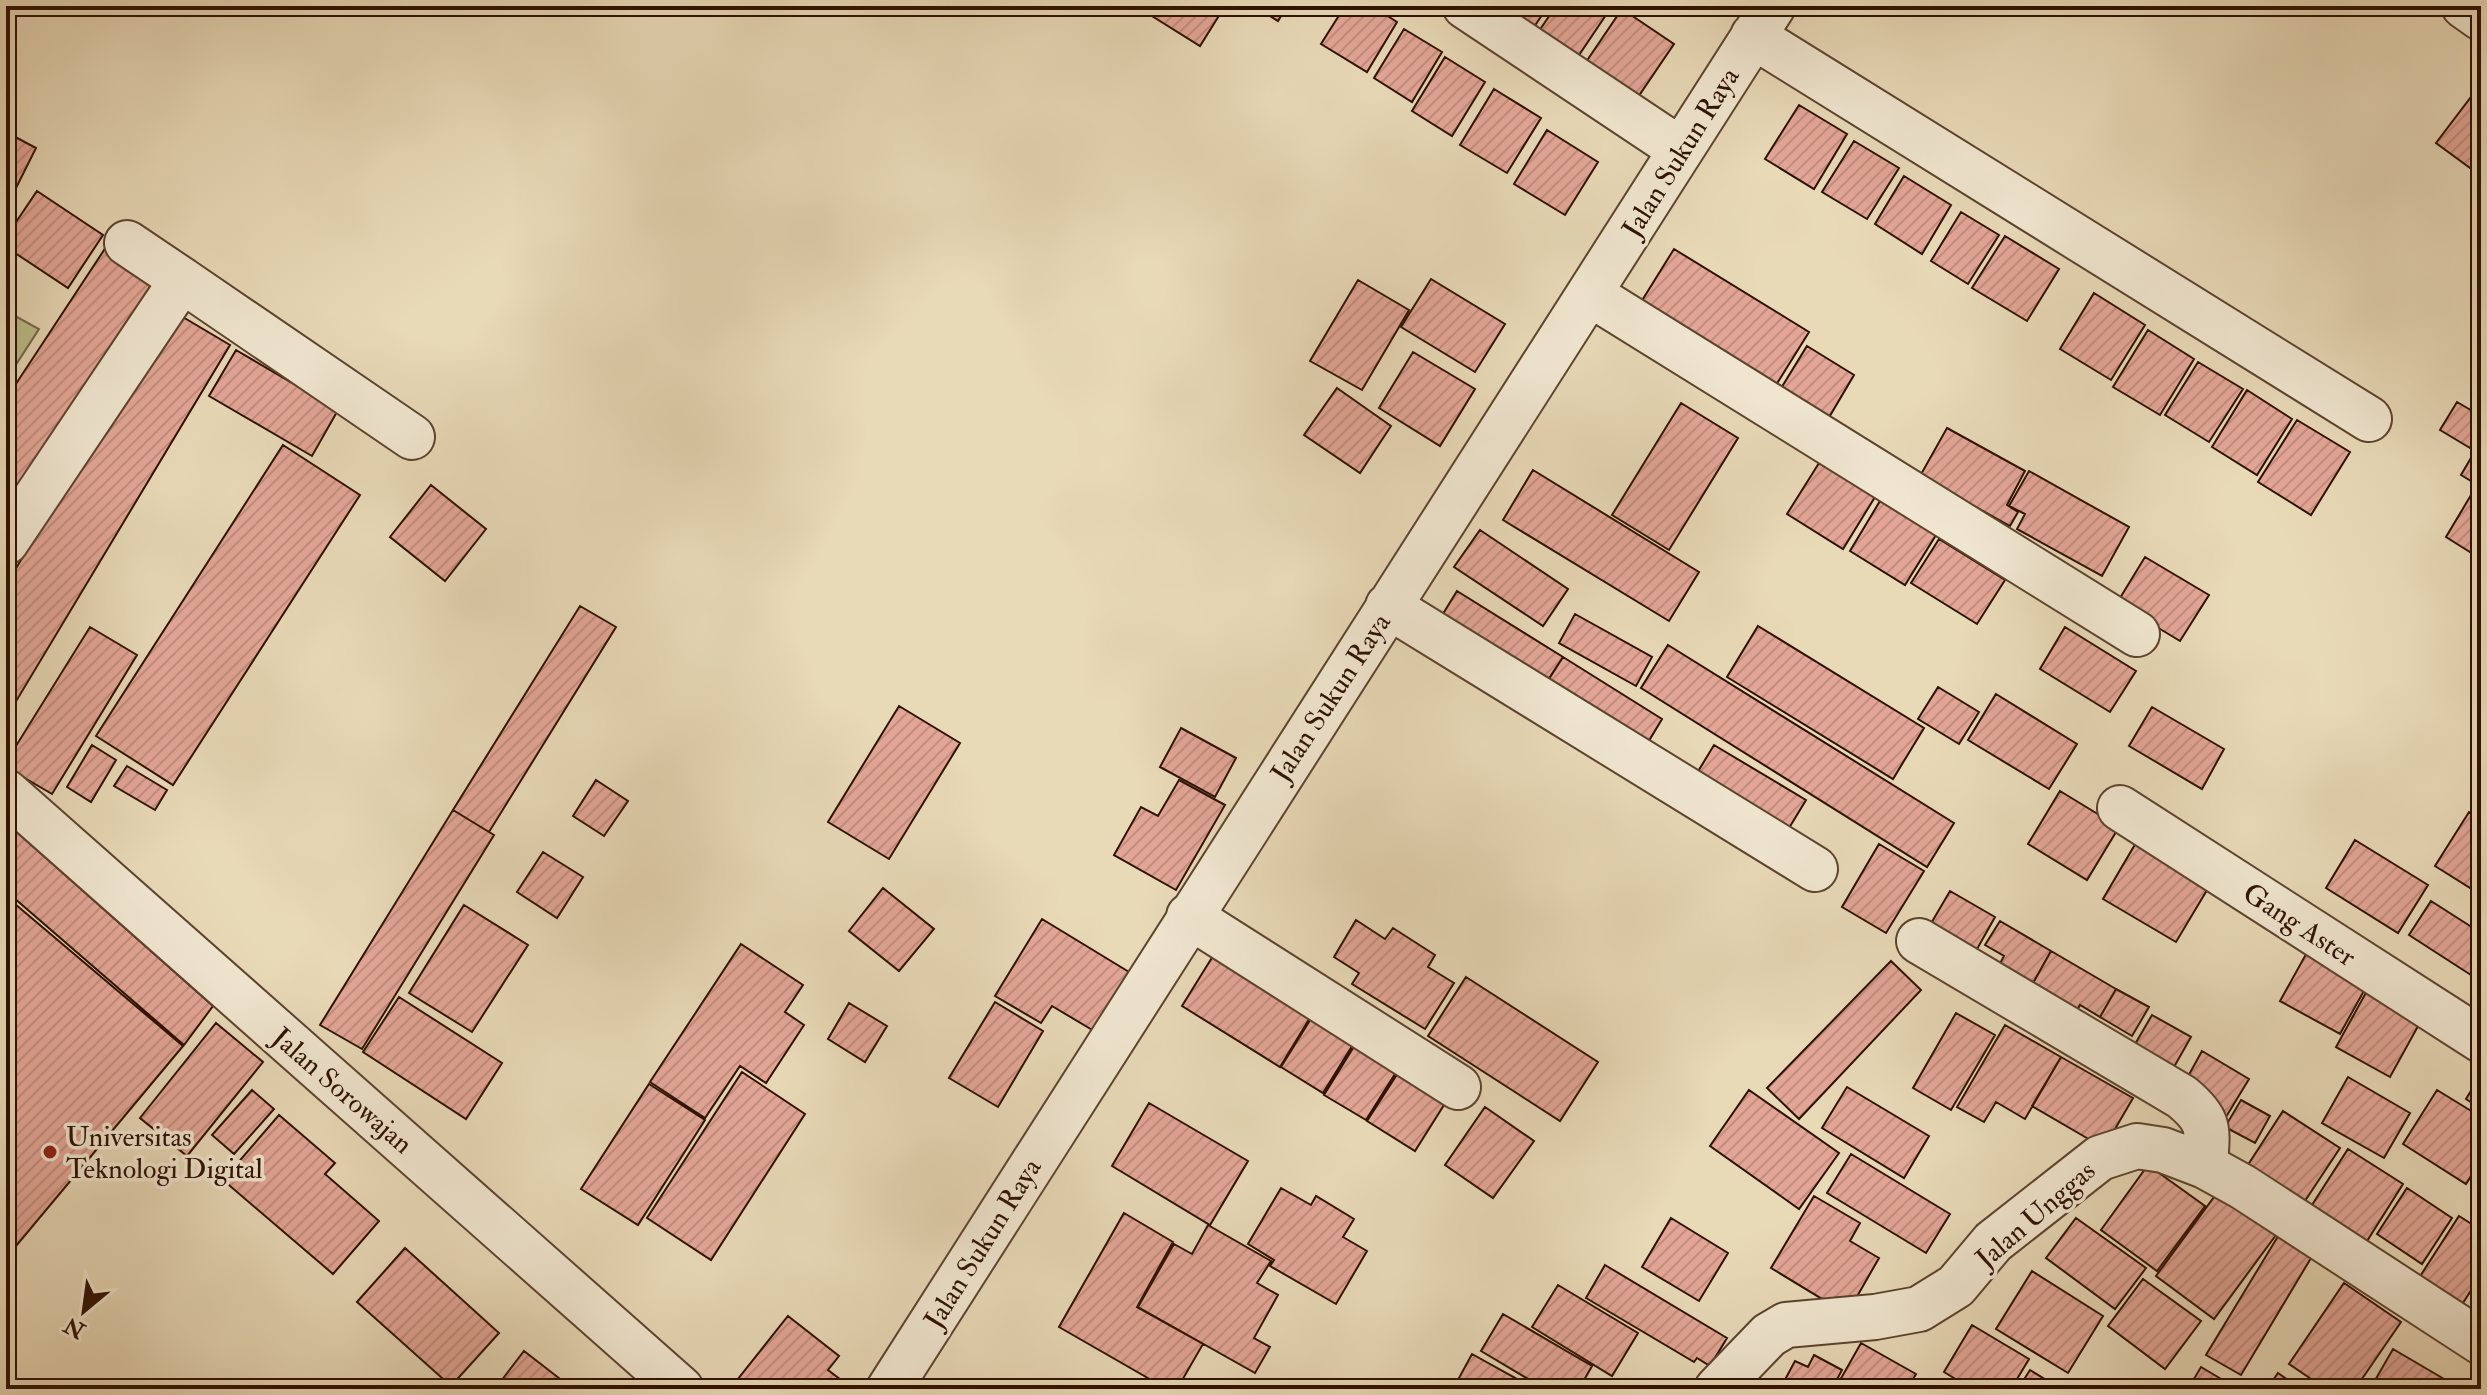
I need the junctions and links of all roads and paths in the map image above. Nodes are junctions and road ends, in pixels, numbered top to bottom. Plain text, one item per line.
1 (1465, 6) edge
2 (2464, 6) edge
3 (2481, 18) edge
4 (1763, 21) edge
5 (1681, 150) junction
6 (127, 243) dead end
7 (182, 280) junction
8 (1590, 294) junction
9 (2369, 419) dead end
10 (412, 437) dead end
11 (6, 542) edge
12 (1388, 606) junction
13 (2137, 634) dead end
14 (6, 792) edge
15 (2120, 808) dead end
16 (1815, 869) dead end
17 (1189, 916) junction
18 (1919, 941) dead end
19 (2481, 1040) edge
20 (1458, 1087) dead end
21 (2205, 1166) junction
22 (2481, 1342) edge
23 (1725, 1386) edge
24 (681, 1389) edge
25 (889, 1389) edge

1 - 5 street
2 - 3 street
4 - 5 street, Jalan Sukun Raya
4 - 9 street
5 - 8 street, Jalan Sukun Raya
6 - 7 street
7 - 10 street
7 - 11 street
8 - 12 street, Jalan Sukun Raya
8 - 13 street
12 - 16 street
12 - 17 street, Jalan Sukun Raya
14 - 24 street, Jalan Sorowajan
15 - 19 street, Gang Aster
17 - 20 street
17 - 25 street, Jalan Sukun Raya
18 - 21 street
21 - 22 street, Jalan Unggas
21 - 23 street, Jalan Unggas

